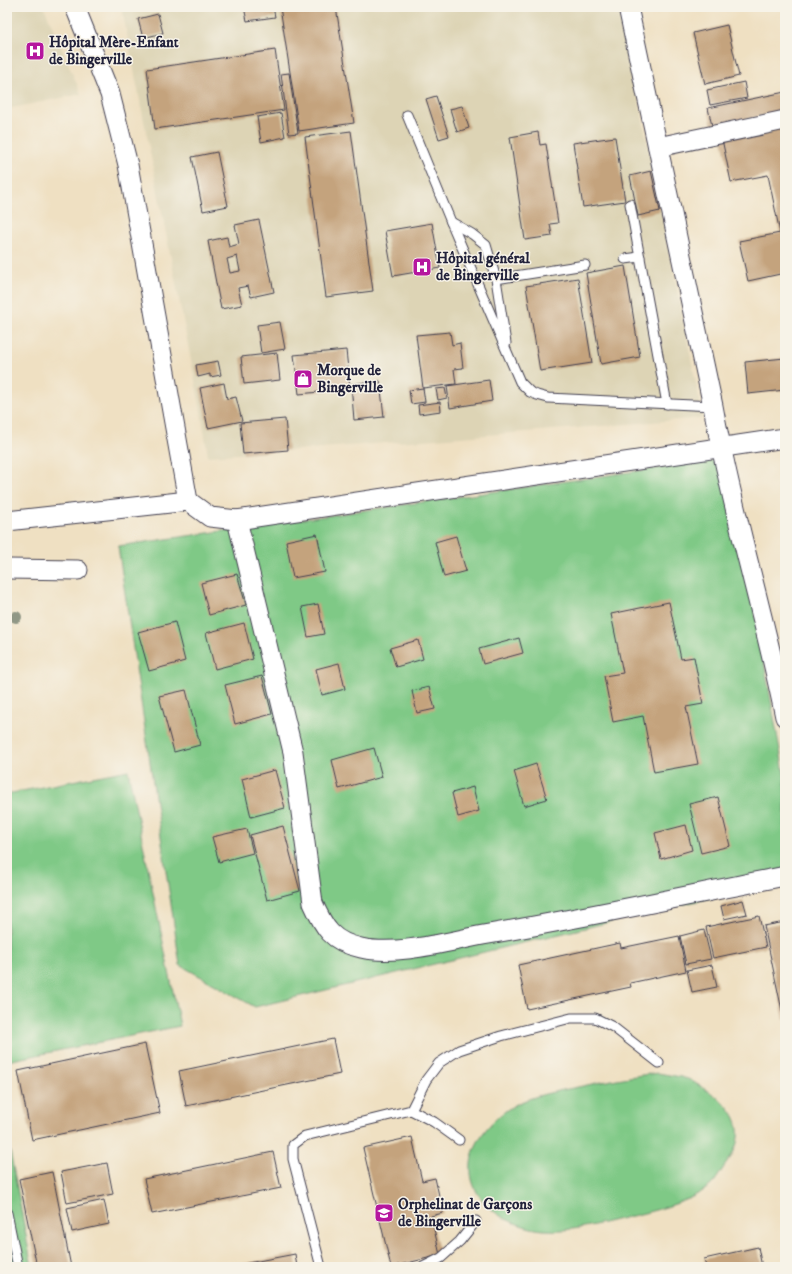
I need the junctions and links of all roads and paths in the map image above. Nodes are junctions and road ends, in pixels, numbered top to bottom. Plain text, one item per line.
1 (75, 7) edge
2 (628, 7) edge
3 (408, 115) dead end
4 (785, 120) edge
5 (658, 147) junction
6 (630, 204) dead end
7 (451, 222) junction
8 (640, 256) junction
9 (625, 259) dead end
10 (585, 265) dead end
11 (496, 279) junction
12 (508, 356) junction
13 (667, 404) junction
14 (713, 406) junction
15 (785, 438) edge
16 (720, 449) junction
17 (188, 501) junction
18 (237, 520) junction
19 (7, 521) edge
20 (7, 569) edge
21 (78, 570) dead end
22 (779, 661) edge
23 (785, 717) edge
24 (785, 876) edge
25 (659, 1063) dead end
26 (412, 1110) junction
27 (459, 1140) dead end
28 (7, 1213) edge
29 (476, 1221) dead end
30 (18, 1267) edge
31 (320, 1267) edge
32 (423, 1267) edge

1 - 17 street
2 - 5 street
3 - 7 lane
4 - 5 street
5 - 14 street
6 - 8 lane
7 - 11 lane
7 - 12 lane
8 - 9 lane
8 - 13 lane
10 - 11 lane
11 - 12 lane
12 - 13 lane
13 - 14 lane
14 - 16 street
15 - 16 street
16 - 18 street
16 - 22 street
17 - 18 street
17 - 19 street
18 - 24 street
20 - 21 street
22 - 23 street
25 - 26 lane
26 - 27 lane
26 - 31 lane
28 - 30 lane
29 - 32 lane

